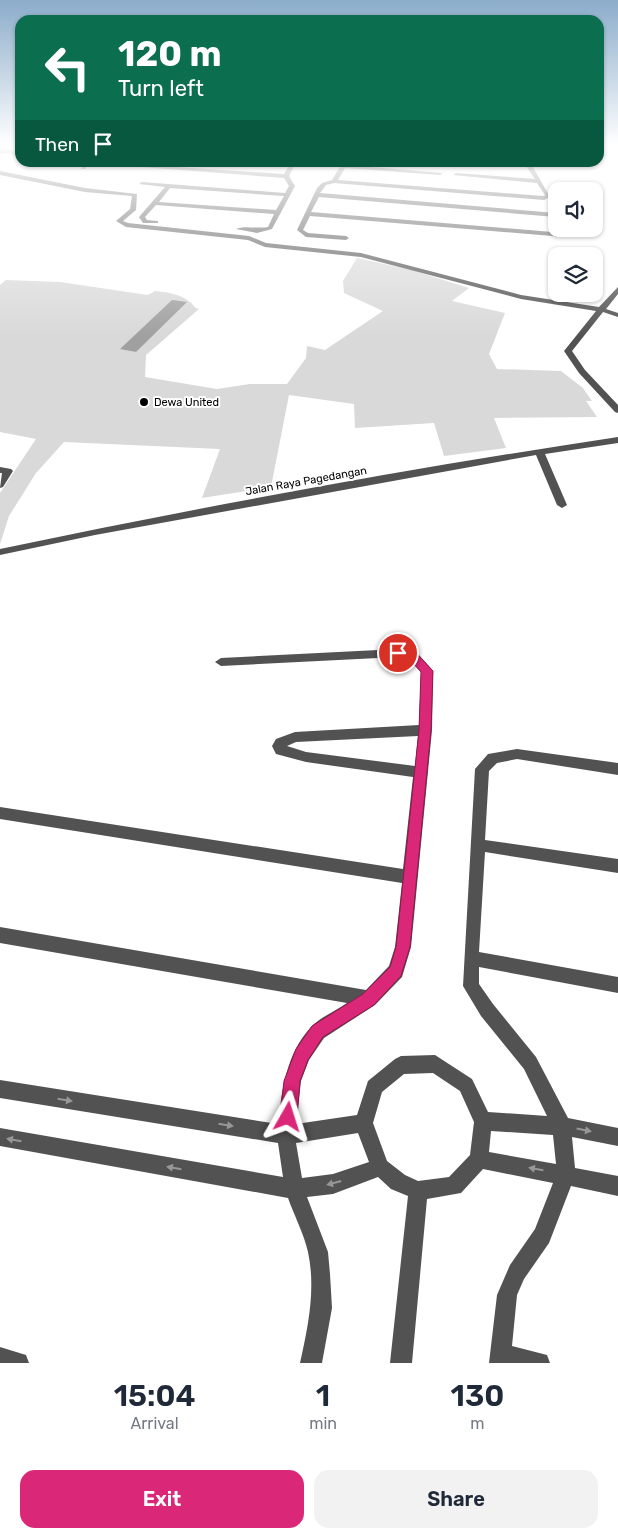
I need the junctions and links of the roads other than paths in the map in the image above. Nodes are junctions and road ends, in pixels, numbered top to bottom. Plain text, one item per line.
1 (133, 210) edge
2 (148, 210) edge
3 (245, 210) edge
4 (310, 210) edge
5 (492, 210) edge
6 (278, 212) joint
7 (308, 214) junction
8 (548, 214) edge
9 (548, 234) edge
10 (346, 238) dead end
11 (617, 291) edge
12 (603, 310) junction
13 (618, 315) edge
14 (618, 410) edge
15 (618, 440) edge
16 (539, 451) junction
17 (0, 470) edge
18 (0, 485) edge
19 (562, 505) dead end
20 (0, 552) edge
21 (221, 662) dead end
22 (425, 730) junction
23 (618, 769) edge
24 (421, 772) junction
25 (0, 813) edge
26 (478, 846) junction
27 (618, 866) edge
28 (409, 877) junction
29 (0, 935) edge
30 (470, 958) junction
31 (618, 985) edge
32 (369, 1000) junction
33 (0, 1089) edge
34 (483, 1121) junction
35 (364, 1123) junction
36 (562, 1126) junction
37 (286, 1135) junction
38 (0, 1137) edge
39 (618, 1137) edge
40 (479, 1159) junction
41 (380, 1167) junction
42 (566, 1174) junction
43 (618, 1186) edge
44 (294, 1189) junction
45 (418, 1191) junction
46 (0, 1358) edge
47 (500, 1359) edge
48 (18, 1363) edge
49 (311, 1363) edge
50 (401, 1363) edge
51 (539, 1363) edge

1 - 12 street
2 - 6 street
3 - 6 street
4 - 7 street
5 - 8 street
7 - 9 street
7 - 10 street
11 - 12 street
12 - 13 street
12 - 14 street
15 - 16 street, Jalan Raya Pagedangan
16 - 19 street
16 - 20 street, Jalan Raya Pagedangan
17 - 18 street
21 - 22 street
22 - 24 street
22 - 24 street
23 - 26 street
24 - 28 street
25 - 28 street
26 - 27 street
26 - 30 street
28 - 32 street
29 - 32 street
30 - 31 street
30 - 36 street
32 - 37 street
33 -> 37 street
34 - 35 street
34 - 36 street
34 - 40 street
35 - 37 street
35 - 41 street
36 -> 39 street
36 - 42 street
37 - 44 street
44 -> 38 street
42 -> 40 street
40 - 45 street
41 -> 44 street
41 - 45 street
42 - 43 street
42 - 47 street
44 - 49 street
45 - 50 street
46 - 48 street
47 - 51 street

